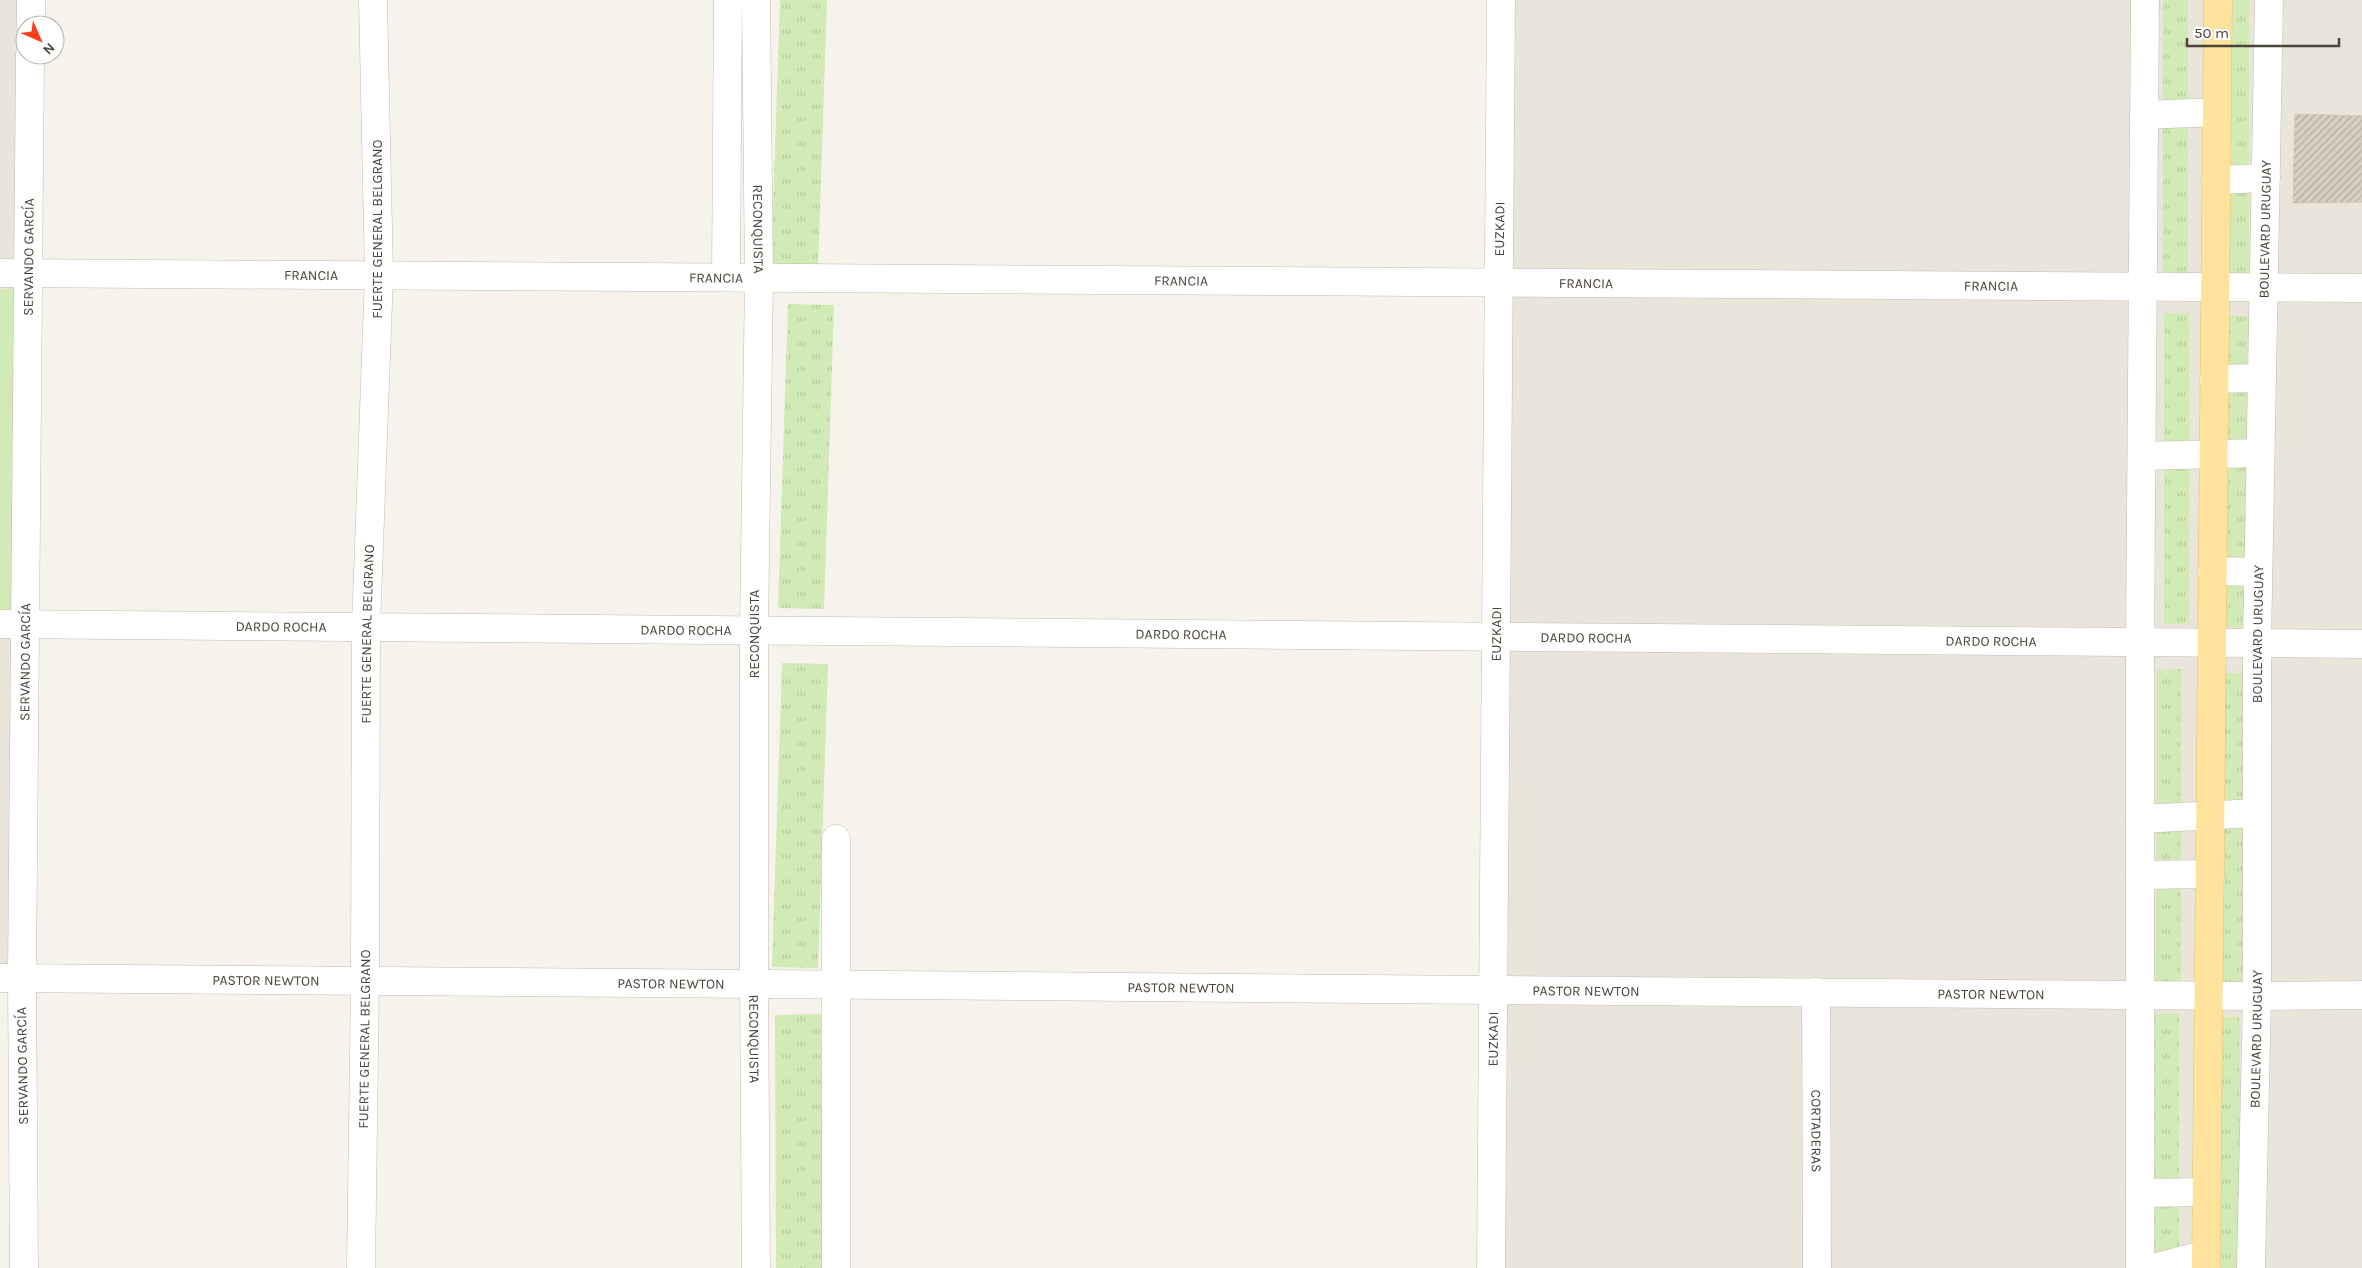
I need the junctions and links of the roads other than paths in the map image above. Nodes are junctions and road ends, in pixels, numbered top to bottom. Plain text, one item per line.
1 (31, 0) edge
2 (373, 0) edge
3 (728, 0) edge
4 (756, 0) edge
5 (1501, 0) edge
6 (2144, 0) edge
7 (2218, 0) edge
8 (2269, 0) edge
9 (31, 15) edge
10 (30, 65) edge
11 (2216, 112) junction
12 (2144, 115) junction
13 (2266, 178) junction
14 (2216, 180) junction
15 (0, 273) edge
16 (27, 273) junction
17 (379, 275) junction
18 (726, 278) junction
19 (759, 278) junction
20 (1498, 282) junction
21 (2264, 286) junction
22 (2144, 287) junction
23 (2215, 287) junction
24 (2362, 288) edge
25 (2262, 378) junction
26 (2214, 379) junction
27 (2260, 453) junction
28 (2214, 454) junction
29 (2142, 456) junction
30 (2212, 571) junction
31 (2258, 572) junction
32 (13, 624) edge
33 (366, 627) junction
34 (754, 630) junction
35 (1496, 637) junction
36 (2140, 643) junction
37 (2212, 643) junction
38 (2257, 644) junction
39 (2362, 644) edge
40 (2257, 814) junction
41 (2210, 815) junction
42 (2140, 819) junction
43 (836, 839) dead end
44 (2210, 874) junction
45 (2140, 875) junction
46 (11, 978) edge
47 (365, 981) junction
48 (754, 984) junction
49 (835, 985) junction
50 (1493, 990) junction
51 (1816, 992) junction
52 (2139, 995) junction
53 (2362, 995) edge
54 (2209, 996) junction
55 (2257, 996) junction
56 (2207, 1192) junction
57 (2140, 1193) junction
58 (2206, 1261) edge
59 (24, 1268) edge
60 (361, 1268) edge
61 (756, 1268) edge
62 (836, 1268) edge
63 (1491, 1268) edge
64 (1817, 1268) edge
65 (2140, 1268) edge
66 (2153, 1268) edge
67 (2251, 1268) edge

1 - 9 street
2 - 17 street, FUERTE GENERAL BELGRANO
3 - 18 street
4 - 19 street, RECONQUISTA
5 - 20 street, EUZKADI
6 - 12 street
7 - 11 main road
8 - 13 street, BOULEVARD URUGUAY
10 - 16 street, SERVANDO GARCÍA
11 - 12 street
11 - 14 main road
12 - 22 street
13 - 14 street
13 - 21 street, BOULEVARD URUGUAY
14 - 23 main road
15 - 16 street, FRANCIA
16 - 17 street, FRANCIA
16 - 32 street, SERVANDO GARCÍA
17 - 18 street, FRANCIA
17 - 33 street, FUERTE GENERAL BELGRANO
18 - 19 street, FRANCIA
19 - 20 street, FRANCIA
19 - 34 street, RECONQUISTA
20 - 22 street, FRANCIA
20 - 35 street, EUZKADI
21 - 23 street, FRANCIA
21 - 24 street, FRANCIA
21 - 25 street, BOULEVARD URUGUAY
22 - 23 street, FRANCIA
22 - 29 street
23 - 26 main road
25 - 26 street
25 - 27 street, BOULEVARD URUGUAY
26 - 28 main road
27 - 28 street
27 - 31 street, BOULEVARD URUGUAY
28 - 29 street
28 - 30 main road
29 - 36 street
30 - 31 street
30 - 37 main road
31 - 38 street, BOULEVARD URUGUAY
32 - 33 street, DARDO ROCHA
32 - 46 street, SERVANDO GARCÍA
33 - 34 street, DARDO ROCHA
33 - 47 street, FUERTE GENERAL BELGRANO
34 - 35 street, DARDO ROCHA
34 - 48 street, RECONQUISTA
35 - 36 street, DARDO ROCHA
35 - 50 street, EUZKADI
36 - 37 street, DARDO ROCHA
36 - 42 street
37 - 38 street, DARDO ROCHA
37 - 41 main road
38 - 39 street, DARDO ROCHA
38 - 40 street, BOULEVARD URUGUAY
40 - 41 street
40 - 55 street, BOULEVARD URUGUAY
41 - 42 street
41 - 44 main road
42 - 45 street
43 - 49 street
44 - 45 street
44 - 54 main road
45 - 52 street
46 - 47 street, PASTOR NEWTON
46 - 59 street, SERVANDO GARCÍA
47 - 48 street, PASTOR NEWTON
47 - 60 street, FUERTE GENERAL BELGRANO
48 - 49 street, PASTOR NEWTON
48 - 61 street, RECONQUISTA
49 - 50 street, PASTOR NEWTON
49 - 62 street
50 - 51 street, PASTOR NEWTON
50 - 63 street, EUZKADI
51 - 52 street, PASTOR NEWTON
51 - 64 street, CORTADERAS
52 - 54 street, PASTOR NEWTON
52 - 57 street
53 - 55 street, PASTOR NEWTON
54 - 55 street, PASTOR NEWTON
54 - 56 main road
55 - 67 street, BOULEVARD URUGUAY
56 - 57 street
56 - 58 main road
57 - 65 street
58 - 66 street

